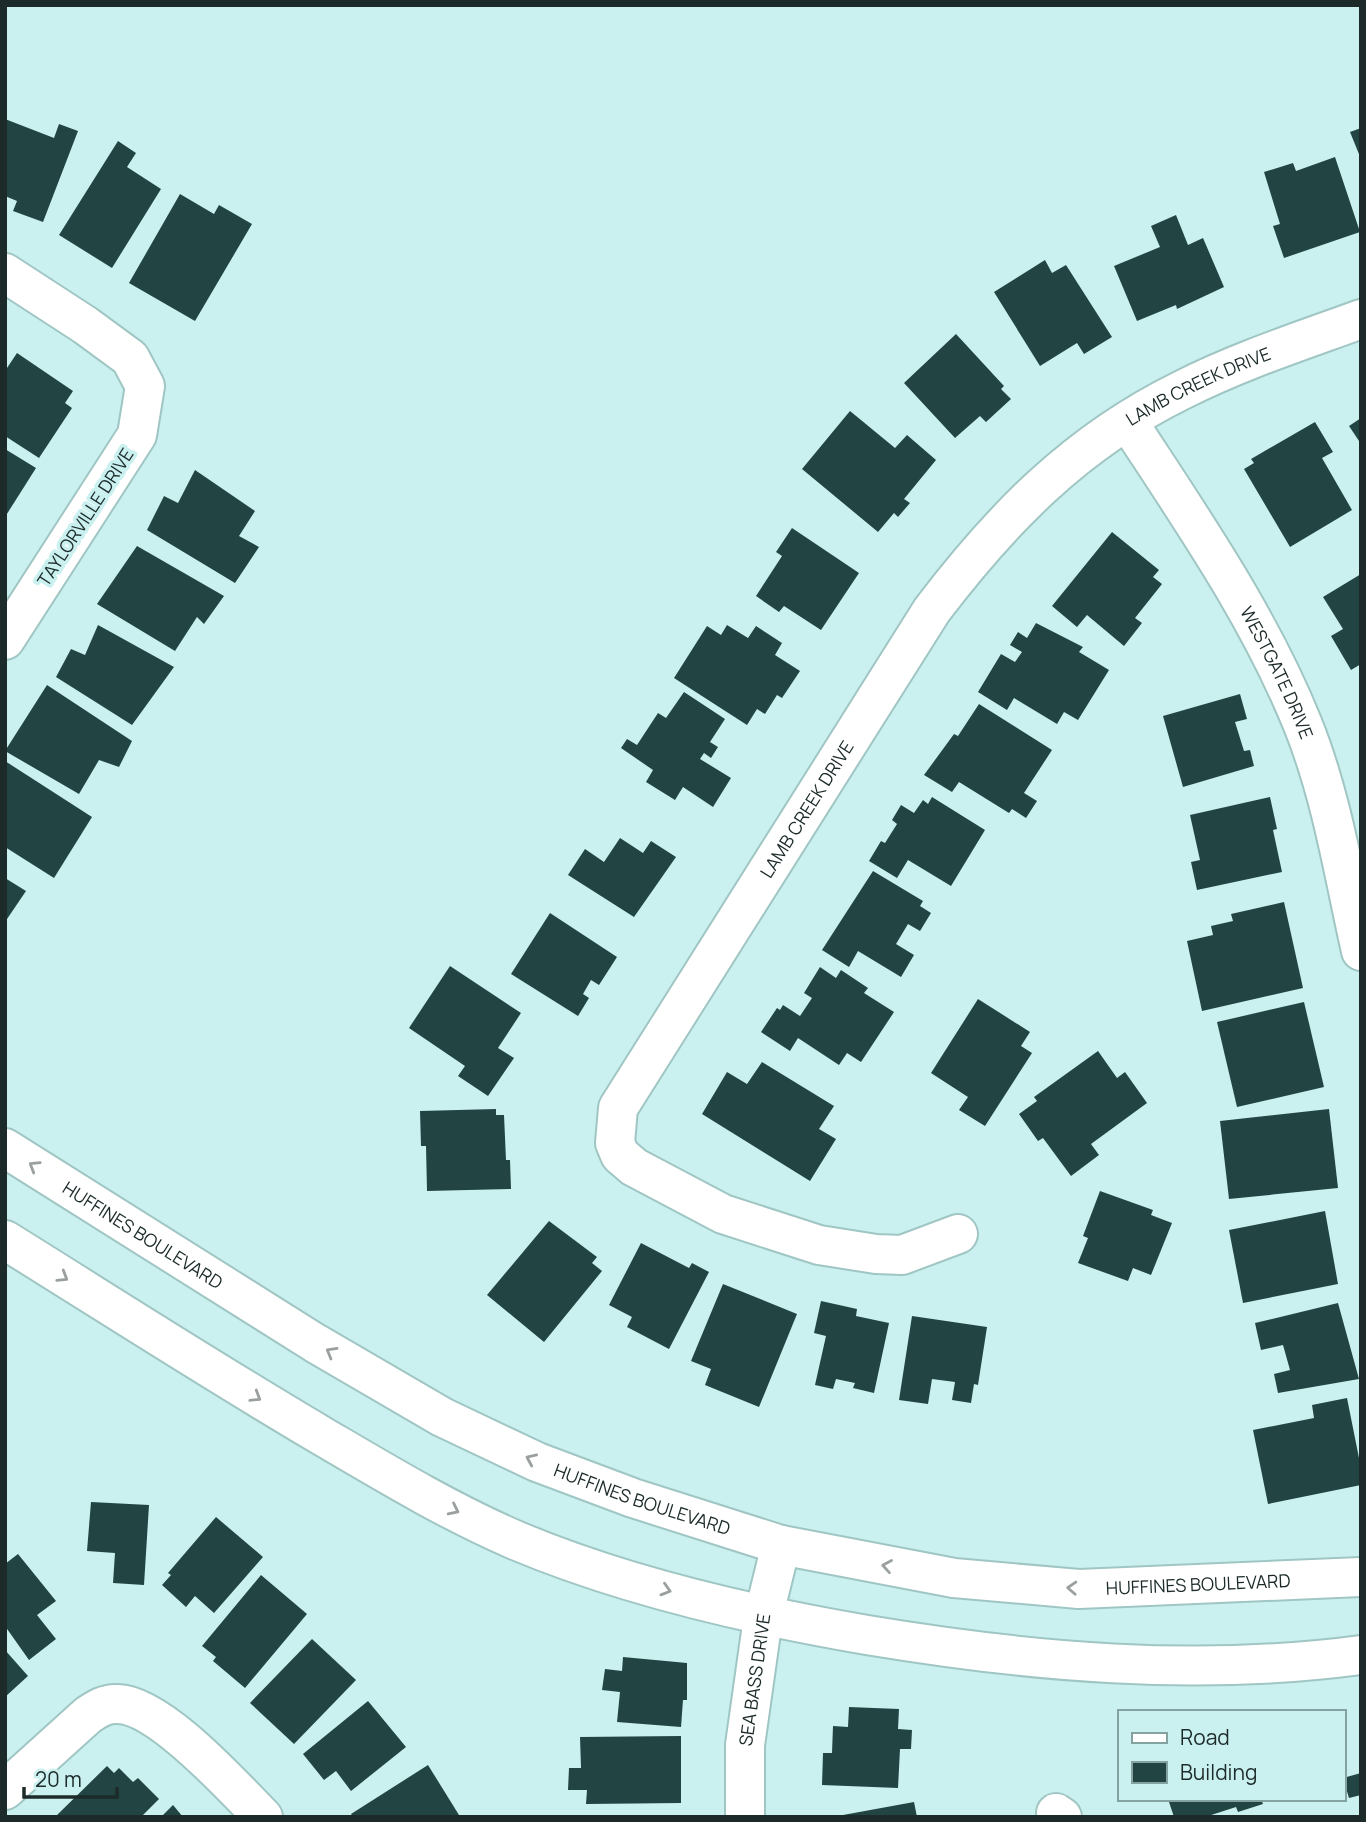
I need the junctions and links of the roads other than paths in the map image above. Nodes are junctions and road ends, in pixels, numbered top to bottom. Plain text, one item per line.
1 (5, 273) edge
2 (1361, 319) edge
3 (1128, 422) junction
4 (5, 640) edge
5 (1361, 951) edge
6 (5, 1148) edge
7 (958, 1234) dead end
8 (5, 1240) edge
9 (781, 1545) junction
10 (1361, 1577) edge
11 (763, 1618) junction
12 (1361, 1656) edge
13 (5, 1790) edge
14 (263, 1817) edge
15 (745, 1817) edge

1 - 4 street, TAYLORVILLE DRIVE
2 - 3 street, LAMB CREEK DRIVE
3 - 5 street, WESTGATE DRIVE
3 - 7 street, LAMB CREEK DRIVE
9 -> 6 street, HUFFINES BOULEVARD
8 -> 11 street
10 -> 9 street, HUFFINES BOULEVARD
9 - 11 street, SEA BASS DRIVE
11 - 12 street
11 - 15 street, SEA BASS DRIVE
13 - 14 street

